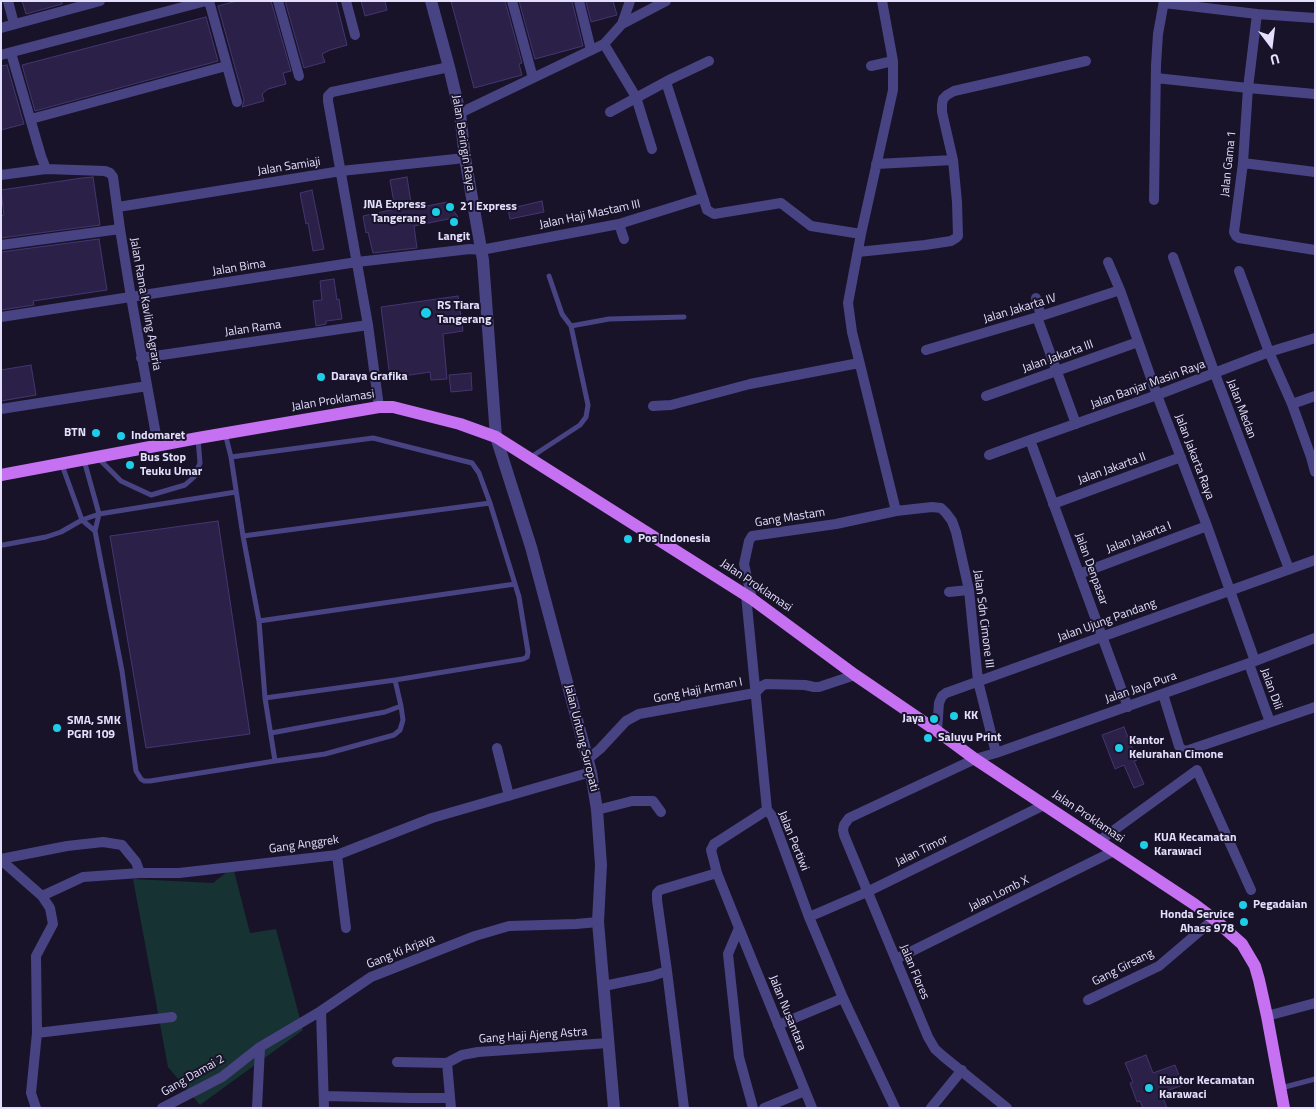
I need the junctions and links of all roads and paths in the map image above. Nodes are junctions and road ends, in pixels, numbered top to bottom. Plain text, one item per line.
1 (8, 1) edge
2 (100, 1) edge
3 (208, 1) edge
4 (278, 1) edge
5 (346, 1) edge
6 (431, 1) edge
7 (512, 1) edge
8 (579, 1) edge
9 (630, 1) edge
10 (666, 1) edge
11 (882, 1) edge
12 (1164, 2) edge
13 (81, 4) edge
14 (1256, 14) junction
15 (1315, 18) edge
16 (14, 24) junction
17 (622, 24) junction
18 (1, 28) edge
19 (355, 35) dead end
20 (604, 44) junction
21 (591, 50) junction
22 (6, 54) edge
23 (709, 61) dead end
24 (892, 61) junction
25 (1086, 61) dead end
26 (226, 66) junction
27 (871, 66) dead end
28 (449, 67) junction
29 (299, 76) dead end
30 (534, 78) junction
31 (1156, 78) junction
32 (666, 82) junction
33 (1248, 88) junction
34 (1315, 94) edge
35 (636, 97) junction
36 (236, 102) dead end
37 (610, 112) dead end
38 (460, 113) junction
39 (30, 119) junction
40 (652, 149) dead end
41 (465, 158) junction
42 (953, 160) junction
43 (876, 164) junction
44 (1243, 164) junction
45 (46, 169) junction
46 (341, 171) junction
47 (1315, 172) edge
48 (1, 175) edge
49 (702, 198) junction
50 (1154, 200) dead end
51 (118, 207) junction
52 (619, 224) junction
53 (120, 229) junction
54 (861, 234) junction
55 (624, 239) dead end
56 (1, 245) edge
57 (481, 250) junction
58 (1315, 250) edge
59 (858, 252) junction
60 (1173, 257) dead end
61 (357, 262) junction
62 (1108, 262) dead end
63 (1239, 270) dead end
64 (549, 276) dead end
65 (1120, 290) junction
66 (131, 297) junction
67 (1036, 298) dead end
68 (1, 317) edge
69 (684, 317) dead end
70 (1039, 317) junction
71 (368, 325) junction
72 (572, 326) junction
73 (1315, 338) edge
74 (1138, 342) junction
75 (926, 350) dead end
76 (1269, 352) junction
77 (141, 358) junction
78 (859, 363) junction
79 (1056, 371) junction
80 (1215, 374) junction
81 (147, 386) junction
82 (1157, 395) junction
83 (986, 396) dead end
84 (1315, 396) edge
85 (1292, 404) junction
86 (379, 406) junction
87 (652, 406) dead end
88 (1, 409) edge
89 (1076, 424) junction
90 (225, 433) junction
91 (496, 437) junction
92 (198, 438) junction
93 (1030, 440) junction
94 (158, 446) junction
95 (989, 455) dead end
96 (1313, 456) edge
97 (232, 457) junction
98 (1181, 457) junction
99 (98, 458) junction
100 (529, 458) junction
101 (84, 460) junction
102 (62, 464) junction
103 (1315, 472) edge
104 (1, 475) edge
105 (236, 492) junction
106 (490, 503) junction
107 (1053, 504) junction
108 (896, 511) junction
109 (98, 514) junction
110 (82, 520) junction
111 (1207, 526) junction
112 (95, 531) junction
113 (243, 536) junction
114 (3, 545) dead end
115 (1315, 560) edge
116 (1289, 569) junction
117 (1079, 574) junction
118 (515, 584) junction
119 (969, 590) junction
120 (1230, 590) junction
121 (949, 592) dead end
122 (749, 597) junction
123 (259, 621) junction
124 (1102, 636) junction
125 (1315, 638) edge
126 (1252, 662) junction
127 (855, 675) junction
128 (395, 680) junction
129 (978, 681) junction
130 (755, 693) junction
131 (1163, 694) junction
132 (265, 698) junction
133 (402, 706) junction
134 (1128, 706) junction
135 (1315, 707) edge
136 (1270, 722) junction
137 (938, 731) junction
138 (271, 733) junction
139 (496, 748) dead end
140 (996, 753) junction
141 (588, 759) junction
142 (975, 759) junction
143 (275, 761) junction
144 (591, 772) junction
145 (509, 796) junction
146 (1044, 805) junction
147 (597, 810) junction
148 (767, 810) junction
149 (661, 812) dead end
150 (849, 818) joint
151 (1099, 841) junction
152 (1114, 851) junction
153 (337, 855) junction
154 (1, 860) edge
155 (140, 873) junction
156 (717, 874) junction
157 (1251, 890) dead end
158 (867, 892) junction
159 (42, 896) junction
160 (809, 917) junction
161 (1214, 918) junction
162 (598, 922) junction
163 (346, 928) dead end
164 (739, 928) junction
165 (896, 958) junction
166 (667, 971) junction
167 (604, 986) junction
168 (843, 998) junction
169 (1088, 1000) dead end
170 (1315, 1003) edge
171 (321, 1011) junction
172 (1267, 1016) junction
173 (172, 1017) dead end
174 (778, 1025) junction
175 (37, 1033) junction
176 (608, 1044) junction
177 (260, 1047) junction
178 (397, 1062) dead end
179 (447, 1063) junction
180 (962, 1070) junction
181 (1315, 1079) edge
182 (1280, 1088) junction
183 (805, 1090) junction
184 (324, 1096) junction
185 (451, 1103) edge
186 (36, 1108) edge
187 (162, 1108) edge
188 (257, 1108) edge
189 (324, 1108) edge
190 (614, 1108) edge
191 (684, 1108) edge
192 (753, 1108) edge
193 (764, 1108) edge
194 (812, 1108) edge
195 (895, 1108) edge
196 (931, 1108) edge
197 (1008, 1108) edge
198 (1284, 1108) edge

1 - 16 street
2 - 13 street
3 - 22 street
3 - 26 street
4 - 29 street
5 - 19 street
6 - 28 street, Jalan Beringin Raya
7 - 30 street
8 - 21 street
9 - 17 street
10 - 17 street
11 - 24 street
12 - 14 street
12 - 31 street
13 - 16 street
14 - 15 street
14 - 33 street, Jalan Gama 1
16 - 18 street
17 - 20 street
20 - 21 street
20 - 35 street
21 - 30 street
22 - 39 street
23 - 32 street
24 - 27 street
24 - 43 street
25 - 42 street
26 - 36 street
26 - 39 street
28 - 38 street, Jalan Beringin Raya
28 - 46 street
30 - 38 street
31 - 33 street
31 - 50 street
32 - 35 street
32 - 49 street
33 - 34 street
33 - 44 street, Jalan Gama 1
35 - 37 street
35 - 40 street
38 - 41 street, Jalan Beringin Raya
39 - 45 street
41 - 46 street, Jalan Samiaji
41 - 57 street, Jalan Beringin Raya
42 - 43 street
42 - 59 street
43 - 54 street
44 - 47 street
44 - 58 street, Jalan Gama 1
45 - 48 street
45 - 51 street, Jalan Rama Kavling Agraria
46 - 51 street, Jalan Samiaji
46 - 61 street
49 - 52 street, Jalan Haji Mastam III
49 - 54 street
51 - 53 street, Jalan Rama Kavling Agraria
52 - 55 street
52 - 57 street, Jalan Haji Mastam III
53 - 56 street
53 - 66 street, Jalan Rama Kavling Agraria
54 - 59 street
57 - 61 street, Jalan Bima
57 - 91 street, Jalan Beringin Raya
59 - 78 street
60 - 80 street, Jalan Medan
61 - 66 street, Jalan Bima
61 - 71 street
62 - 65 street, Jalan Jakarta Raya
63 - 76 street
64 - 72 lane
65 - 70 street, Jalan Jakarta IV
65 - 74 street, Jalan Jakarta Raya
66 - 68 street, Jalan Bima
66 - 77 street, Jalan Rama Kavling Agraria
67 - 70 street
69 - 72 lane
70 - 75 street, Jalan Jakarta IV
70 - 79 street
71 - 77 street, Jalan Rama
71 - 86 street
72 - 100 lane
73 - 76 street, Jalan Banjar Masin Raya
74 - 79 street, Jalan Jakarta III
74 - 82 street, Jalan Jakarta Raya
76 - 80 street, Jalan Banjar Masin Raya
76 - 85 street
77 - 81 street, Jalan Rama Kavling Agraria
78 - 87 street
78 - 108 street
79 - 83 street, Jalan Jakarta III
79 - 89 street
80 - 82 street, Jalan Banjar Masin Raya
80 - 116 street, Jalan Medan
81 - 88 street
81 - 94 street, Jalan Rama Kavling Agraria
82 - 89 street, Jalan Banjar Masin Raya
82 - 98 street, Jalan Jakarta Raya
84 - 85 street
85 - 96 street
86 - 90 main road, Jalan Proklamasi
86 - 91 main road, Jalan Proklamasi
89 - 93 street, Jalan Banjar Masin Raya
90 - 92 main road, Jalan Proklamasi
90 - 97 lane
91 - 100 main road, Jalan Proklamasi
91 - 141 street, Jalan Untung Suropati
92 - 94 main road, Jalan Proklamasi
92 - 99 lane
93 - 95 street, Jalan Banjar Masin Raya
93 - 107 street, Jalan Denpasar
94 - 99 main road, Jalan Proklamasi
96 - 103 street
97 - 105 lane
97 - 106 lane
98 - 107 street, Jalan Jakarta II
98 - 111 street, Jalan Jakarta Raya
99 - 101 main road, Jalan Proklamasi
100 - 122 main road, Jalan Proklamasi
101 - 102 main road, Jalan Proklamasi
101 - 109 lane
102 - 104 main road, Jalan Proklamasi
102 - 110 lane
105 - 109 lane
105 - 113 lane
106 - 113 lane
106 - 118 lane
107 - 117 street, Jalan Denpasar
108 - 119 street, Jalan Sdn Cimone III
108 - 122 street, Gang Mastam
109 - 110 lane
109 - 112 lane
110 - 112 lane
110 - 114 lane
111 - 117 street, Jalan Jakarta I
111 - 120 street, Jalan Jakarta Raya
112 - 143 lane
113 - 123 lane
115 - 116 street, Jalan Ujung Pandang
116 - 120 street, Jalan Ujung Pandang
117 - 124 street, Jalan Denpasar
118 - 123 lane
118 - 128 lane
119 - 121 street
119 - 129 street, Jalan Sdn Cimone III
120 - 124 street, Jalan Ujung Pandang
120 - 126 street, Jalan Jakarta Raya
122 - 127 main road, Jalan Proklamasi
122 - 130 street
123 - 132 lane
124 - 129 street, Jalan Ujung Pandang
124 - 134 street, Jalan Denpasar
125 - 126 street, Jalan Jaya Pura
126 - 131 street, Jalan Jaya Pura
126 - 136 street, Jalan Dili
127 - 130 street, Gong Haji Arman I
127 - 137 main road, Jalan Proklamasi
128 - 132 lane
128 - 133 lane
129 - 137 street, Jalan Ujung Pandang
129 - 140 street, Jalan Sdn Cimone III
130 - 141 street, Gong Haji Arman I
130 - 148 street
131 - 134 street, Jalan Jaya Pura
131 - 136 street, Jalan Dili
132 - 138 lane
133 - 138 lane
133 - 143 lane
134 - 140 street, Jalan Jaya Pura
135 - 136 street, Jalan Dili
137 - 142 main road, Jalan Proklamasi
138 - 143 lane
139 - 145 street
140 - 142 street, Jalan Jaya Pura
141 - 144 street, Jalan Untung Suropati
142 - 146 main road, Jalan Proklamasi
142 - 150 street, Jalan Jaya Pura
144 - 145 street, Gang Anggrek
144 - 147 street, Jalan Untung Suropati
145 - 153 street, Gang Anggrek
146 - 151 main road, Jalan Proklamasi
146 - 158 street, Jalan Timor
147 - 149 street
147 - 162 street, Jalan Untung Suropati
148 - 156 street, Jalan Pertiwi
148 - 160 street, Jalan Pertiwi
150 - 158 street, Jalan Flores
151 - 152 main road, Jalan Proklamasi
151 - 157 street
152 - 161 main road, Jalan Proklamasi
152 - 165 street, Jalan Lomb X
153 - 155 street, Gang Anggrek
153 - 163 street
154 - 155 street
154 - 159 street
155 - 159 street, Gang Anggrek
156 - 164 street, Jalan Pertiwi
156 - 166 street
158 - 160 street, Jalan Timor
158 - 165 street, Jalan Flores
159 - 175 street
160 - 168 street, Jalan Pertiwi
161 - 169 street, Gang Girsang
161 - 172 main road, Jalan Proklamasi
162 - 167 street, Jalan Untung Suropati
162 - 171 street, Gang Ki Arjaya
164 - 174 street, Jalan Nusantara
164 - 192 street
165 - 180 street, Jalan Flores
166 - 167 street
166 - 191 street
167 - 176 street, Jalan Untung Suropati
168 - 174 street
168 - 195 street, Jalan Pertiwi
170 - 172 street
171 - 177 street, Gang Ki Arjaya
171 - 184 street
172 - 182 main road, Jalan Proklamasi
173 - 175 street
174 - 183 street, Jalan Nusantara
175 - 186 street
176 - 179 street, Gang Haji Ajeng Astra
176 - 190 street, Jalan Untung Suropati
177 - 187 street, Gang Damai 2
177 - 188 street
178 - 179 street
179 - 185 street
180 - 196 street
180 - 197 street, Jalan Flores
181 - 182 lane
182 - 198 main road, Jalan Proklamasi
183 - 193 street
183 - 194 street, Jalan Nusantara
184 - 185 street
184 - 189 street

